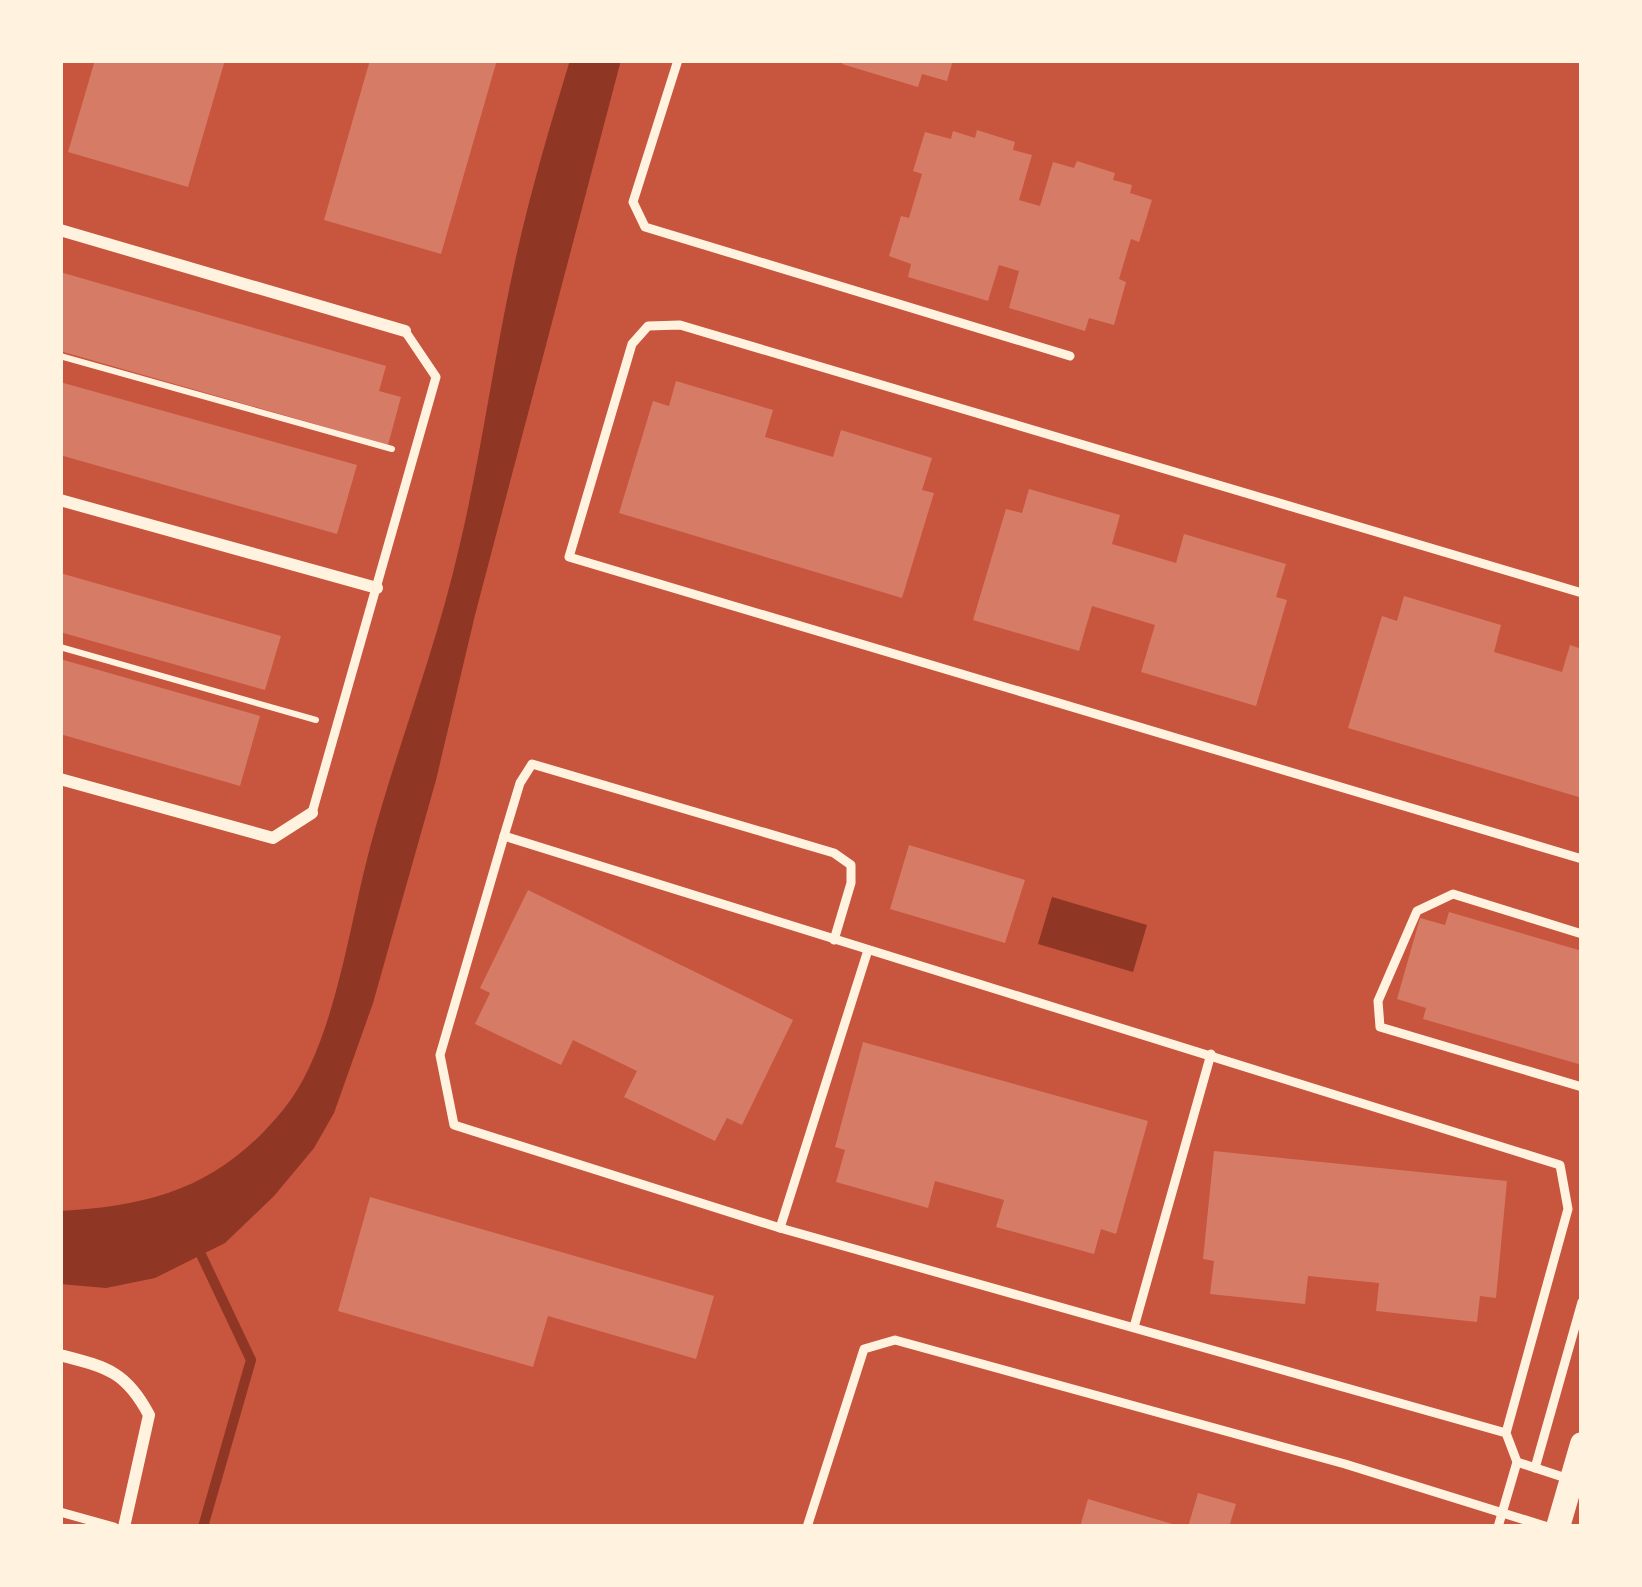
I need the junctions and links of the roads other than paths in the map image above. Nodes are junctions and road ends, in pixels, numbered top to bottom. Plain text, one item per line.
1 (678, 60) edge
2 (60, 230) edge
3 (405, 332) joint
4 (1070, 356) dead end
5 (60, 500) edge
6 (377, 588) junction
7 (1582, 593) edge
8 (60, 779) edge
9 (312, 813) joint
10 (504, 836) junction
11 (1582, 859) edge
12 (1582, 934) edge
13 (834, 940) junction
14 (868, 950) junction
15 (1211, 1054) junction
16 (1582, 1087) edge
17 (780, 1228) junction
18 (1582, 1302) edge
19 (1134, 1327) junction
20 (60, 1355) edge
21 (1506, 1433) junction
22 (1582, 1444) edge
23 (1517, 1462) junction
24 (1535, 1468) junction
25 (1572, 1480) junction
26 (60, 1512) edge
27 (1502, 1512) junction
28 (114, 1527) edge
29 (124, 1527) edge
30 (807, 1527) edge
31 (1498, 1527) edge
32 (1548, 1527) edge
33 (1558, 1527) edge

1 - 4 lane
2 - 3 street
3 - 6 lane
5 - 6 street
6 - 9 lane
7 - 11 lane
8 - 9 street
10 - 13 lane
10 - 13 lane
10 - 17 lane
12 - 16 lane
13 - 14 lane
14 - 15 lane
14 - 17 lane
15 - 19 lane
15 - 21 lane
17 - 19 lane
18 - 24 lane
19 - 21 lane
20 - 29 street
21 - 23 lane
22 - 25 main road
23 - 24 lane
23 - 27 lane
24 - 25 lane
25 - 33 main road
26 - 28 lane
27 - 30 lane
27 - 31 lane
27 - 32 lane

